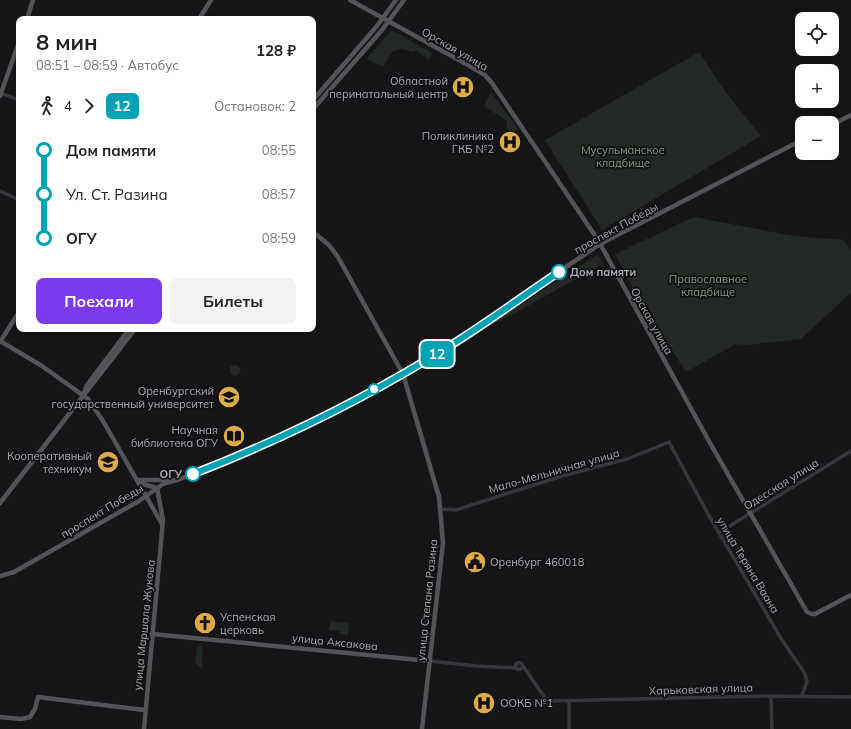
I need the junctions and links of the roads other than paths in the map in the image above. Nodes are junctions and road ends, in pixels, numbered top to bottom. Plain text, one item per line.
1 (33, 0) edge
2 (210, 0) edge
3 (350, 0) edge
4 (396, 0) edge
5 (404, 0) edge
6 (28, 16) edge
7 (202, 16) edge
8 (383, 18) junction
9 (388, 21) junction
10 (16, 50) edge
11 (0, 94) edge
12 (316, 96) edge
13 (16, 99) edge
14 (316, 105) edge
15 (851, 115) edge
16 (839, 121) edge
17 (795, 144) edge
18 (0, 191) edge
19 (16, 199) edge
20 (316, 234) edge
21 (600, 244) junction
22 (16, 317) edge
23 (127, 332) edge
24 (134, 332) edge
25 (0, 342) edge
26 (403, 374) junction
27 (83, 394) junction
28 (669, 442) joint
29 (851, 451) edge
30 (174, 480) junction
31 (138, 481) junction
32 (157, 488) junction
33 (147, 496) junction
34 (0, 503) edge
35 (441, 509) junction
36 (751, 514) junction
37 (162, 524) junction
38 (720, 532) junction
39 (0, 576) edge
40 (851, 595) edge
41 (152, 634) junction
42 (430, 661) junction
43 (523, 666) junction
44 (518, 669) junction
45 (529, 675) junction
46 (771, 696) junction
47 (802, 696) junction
48 (851, 697) edge
49 (569, 701) junction
50 (144, 710) junction
51 (0, 717) edge
52 (144, 729) edge
53 (422, 729) edge
54 (570, 729) edge
55 (772, 729) edge

1 - 6 main road
2 - 7 main road
3 - 8 main road, Орская улица
4 - 8 main road
5 - 9 main road
8 - 9 main road, Орская улица
8 - 12 main road
9 - 14 main road
9 - 21 main road, Орская улица
10 - 11 main road
11 - 13 street
15 - 16 main road
17 - 21 main road, проспект Победы
18 - 19 street
20 - 26 main road, улица Степана Разина
21 - 26 main road, проспект Победы
21 - 36 main road, Орская улица
22 - 25 main road
23 - 27 main road
24 - 27 main road
25 - 27 main road
26 - 30 main road, проспект Победы
26 - 35 main road, улица Степана Разина
27 - 31 main road
27 - 34 main road
28 - 35 street, Мало-Мельничная улица
28 - 38 street, улица Теряна Ваана
29 - 36 street, Одесская улица
30 - 31 main road
30 - 32 main road, проспект Победы
31 - 32 main road
31 - 33 main road
32 - 33 main road, проспект Победы
32 - 37 main road, улица Маршала Жукова
33 - 37 main road
33 - 39 main road, проспект Победы
35 - 42 main road, улица Степана Разина
36 - 38 street, Одесская улица
36 - 40 main road, Орская улица
37 - 41 main road, улица Маршала Жукова
38 - 47 street, улица Теряна Ваана
41 - 42 main road, улица Аксакова
41 - 50 main road, улица Маршала Жукова
42 - 44 street, улица Аксакова
42 - 53 main road, улица Степана Разина
43 - 44 street
43 - 44 street, улица Аксакова
43 - 45 street
44 - 45 street
45 - 49 street, Харьковская улица
46 - 47 street, Харьковская улица
46 - 49 street, Харьковская улица
46 - 55 street
47 - 48 street, Харьковская улица
49 - 54 street
50 - 51 main road
50 - 52 main road, улица Маршала Жукова

